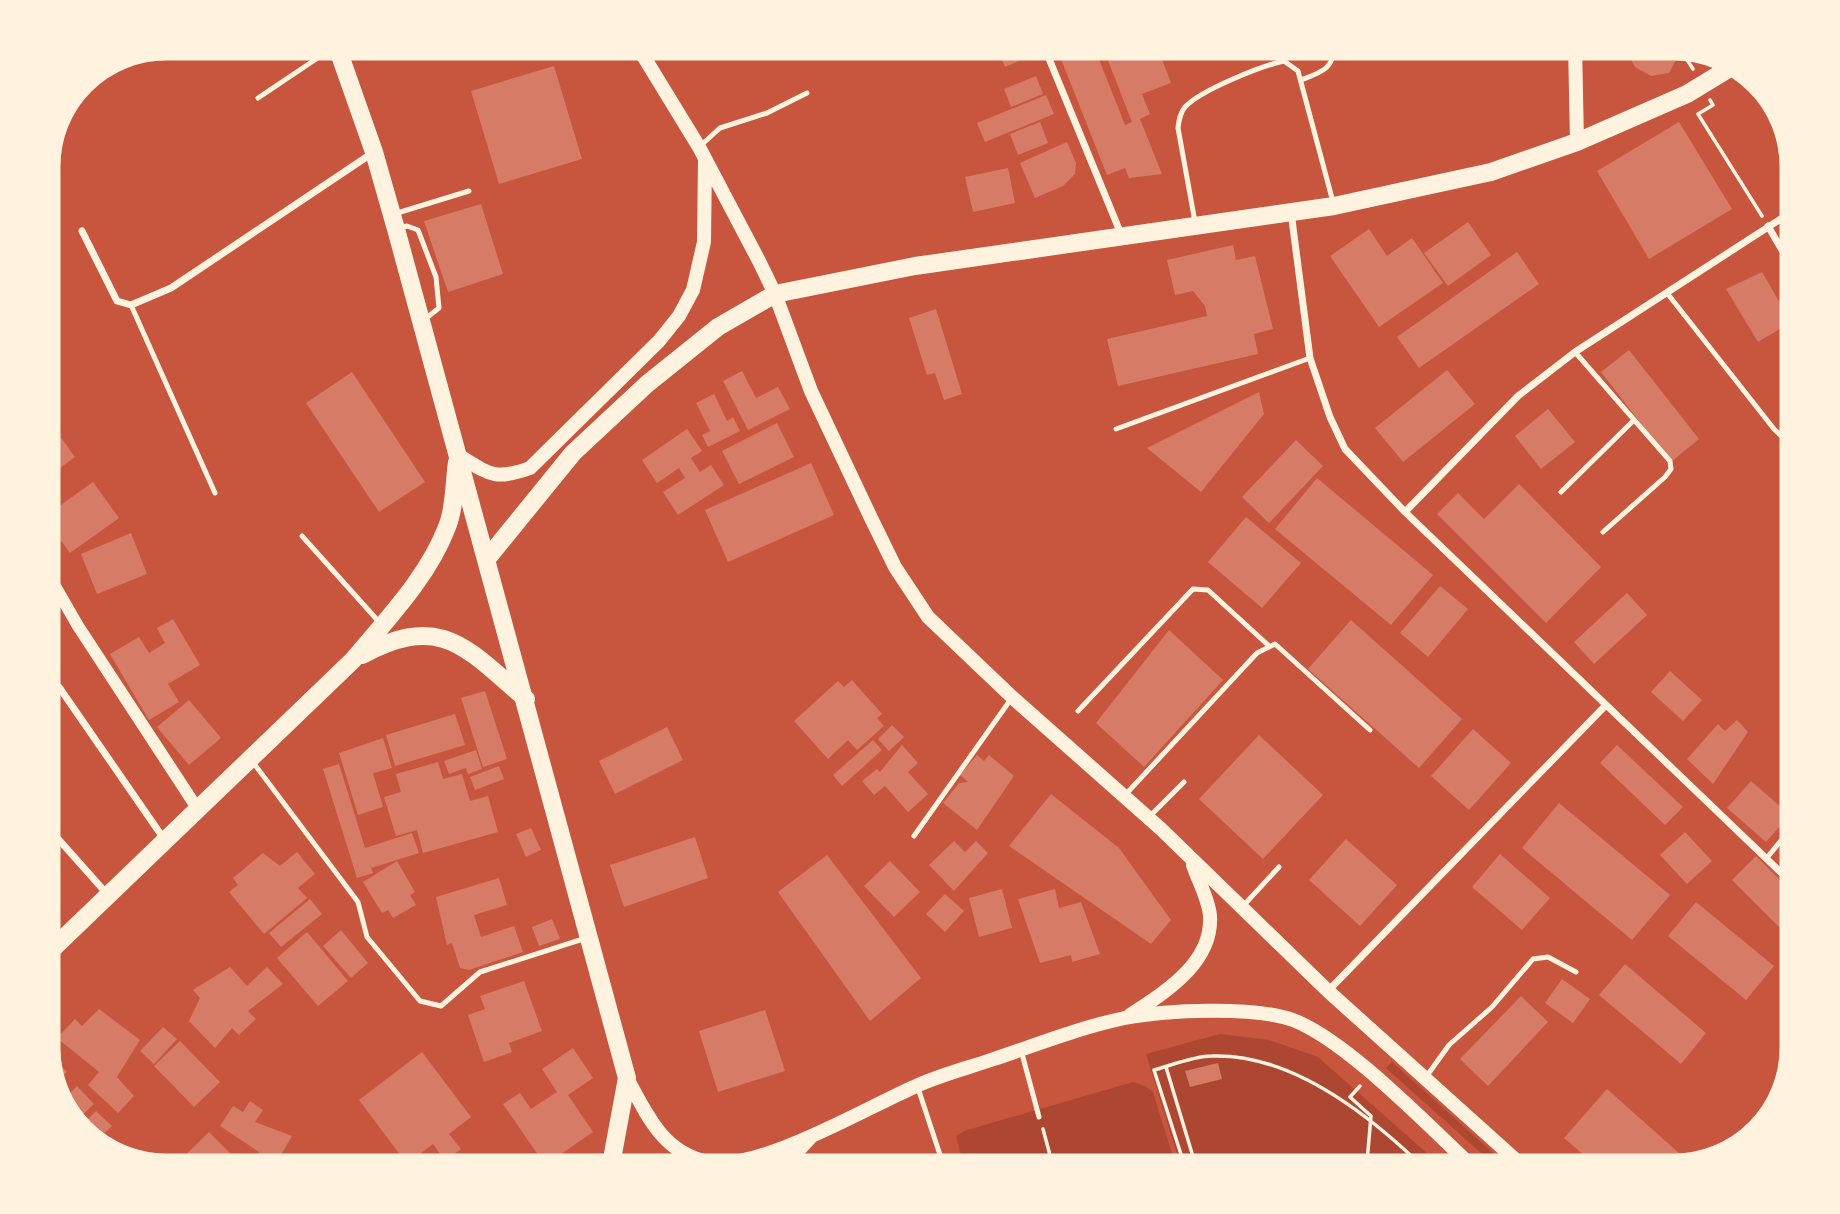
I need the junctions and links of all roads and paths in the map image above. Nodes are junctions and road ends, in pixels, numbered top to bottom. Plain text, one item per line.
1 (319, 56) edge
2 (341, 56) edge
3 (643, 56) edge
4 (1048, 56) edge
5 (1335, 56) edge
6 (1575, 56) edge
7 (1727, 70) edge
8 (1301, 80) junction
9 (1702, 86) junction
10 (807, 93) dead end
11 (258, 98) dead end
12 (1577, 142) junction
13 (374, 152) junction
14 (702, 152) junction
15 (469, 191) dead end
16 (1334, 206) junction
17 (1291, 211) junction
18 (1784, 216) edge
19 (393, 222) junction
20 (1196, 225) junction
21 (1768, 226) junction
22 (82, 231) dead end
23 (1121, 235) junction
24 (1784, 253) edge
25 (1668, 293) junction
26 (775, 294) junction
27 (131, 305) junction
28 (420, 322) junction
29 (1575, 352) junction
30 (1310, 358) junction
31 (1633, 421) junction
32 (1116, 429) dead end
33 (1784, 439) edge
34 (458, 455) junction
35 (1561, 492) dead end
36 (215, 493) dead end
37 (1405, 512) junction
38 (1603, 532) dead end
39 (302, 536) dead end
40 (486, 559) junction
41 (56, 588) edge
42 (382, 625) junction
43 (1268, 645) junction
44 (353, 660) junction
45 (59, 687) dead end
46 (1012, 697) junction
47 (526, 699) junction
48 (1605, 706) junction
49 (1078, 711) dead end
50 (1370, 730) dead end
51 (250, 759) junction
52 (1184, 782) dead end
53 (1124, 796) junction
54 (197, 808) junction
55 (1149, 818) junction
56 (56, 836) edge
57 (914, 836) dead end
58 (1784, 837) edge
59 (164, 839) junction
60 (1766, 859) junction
61 (1191, 860) junction
62 (1279, 867) dead end
63 (1784, 876) edge
64 (108, 895) junction
65 (1241, 908) junction
66 (587, 938) junction
67 (56, 945) edge
68 (1576, 972) dead end
69 (1328, 991) junction
70 (1126, 1018) junction
71 (1021, 1050) junction
72 (1167, 1067) junction
73 (1371, 1075) junction
74 (1426, 1077) junction
75 (627, 1078) junction
76 (917, 1085) junction
77 (1039, 1117) joint
78 (1372, 1121) junction
79 (813, 1135) junction
80 (612, 1158) edge
81 (695, 1158) edge
82 (748, 1158) edge
83 (791, 1158) edge
84 (941, 1158) edge
85 (1051, 1158) edge
86 (1182, 1158) edge
87 (1194, 1158) edge
88 (1367, 1158) edge
89 (1413, 1158) edge
90 (1463, 1158) edge
91 (1514, 1158) edge

1 - 11 lane
2 - 13 highway
3 - 14 main road
4 - 23 street
5 - 8 lane
6 - 12 main road
7 - 9 highway
8 - 16 lane
8 - 20 lane
9 - 12 highway
9 - 21 path
10 - 14 lane
12 - 16 highway
13 - 19 highway
13 - 27 street
14 - 26 main road
14 - 34 main road
15 - 19 lane
16 - 17 highway
17 - 20 highway
17 - 30 street
18 - 21 street
19 - 28 highway
19 - 28 lane
20 - 23 highway
21 - 24 street
21 - 25 street
22 - 27 street
23 - 26 highway
25 - 29 street
25 - 33 lane
26 - 40 highway
26 - 46 main road
27 - 36 lane
28 - 34 highway
29 - 31 lane
29 - 37 street
30 - 32 lane
30 - 37 street
31 - 35 lane
31 - 38 lane
34 - 40 highway
34 - 42 highway
37 - 48 street
39 - 42 lane
40 - 47 highway
41 - 54 street
42 - 44 highway
43 - 49 lane
43 - 50 lane
43 - 53 lane
44 - 47 highway
44 - 51 highway
45 - 59 street
46 - 53 main road
46 - 57 lane
47 - 66 highway
48 - 60 street
48 - 69 street
51 - 54 highway
51 - 66 lane
52 - 55 lane
53 - 55 main road
54 - 59 highway
55 - 61 main road
56 - 64 street
58 - 60 lane
59 - 64 highway
60 - 63 street
61 - 65 main road
61 - 70 main road
62 - 65 lane
64 - 67 highway
65 - 69 main road
66 - 75 highway
68 - 74 lane
69 - 74 main road
70 - 71 main road
70 - 73 main road
71 - 76 main road
71 - 77 lane
72 - 78 path
72 - 86 path
72 - 87 path
73 - 78 path
73 - 90 main road
74 - 91 main road
75 - 80 highway
75 - 81 main road
76 - 79 main road
76 - 84 lane
77 - 85 path
78 - 88 path
78 - 89 path
79 - 82 main road
79 - 83 main road

